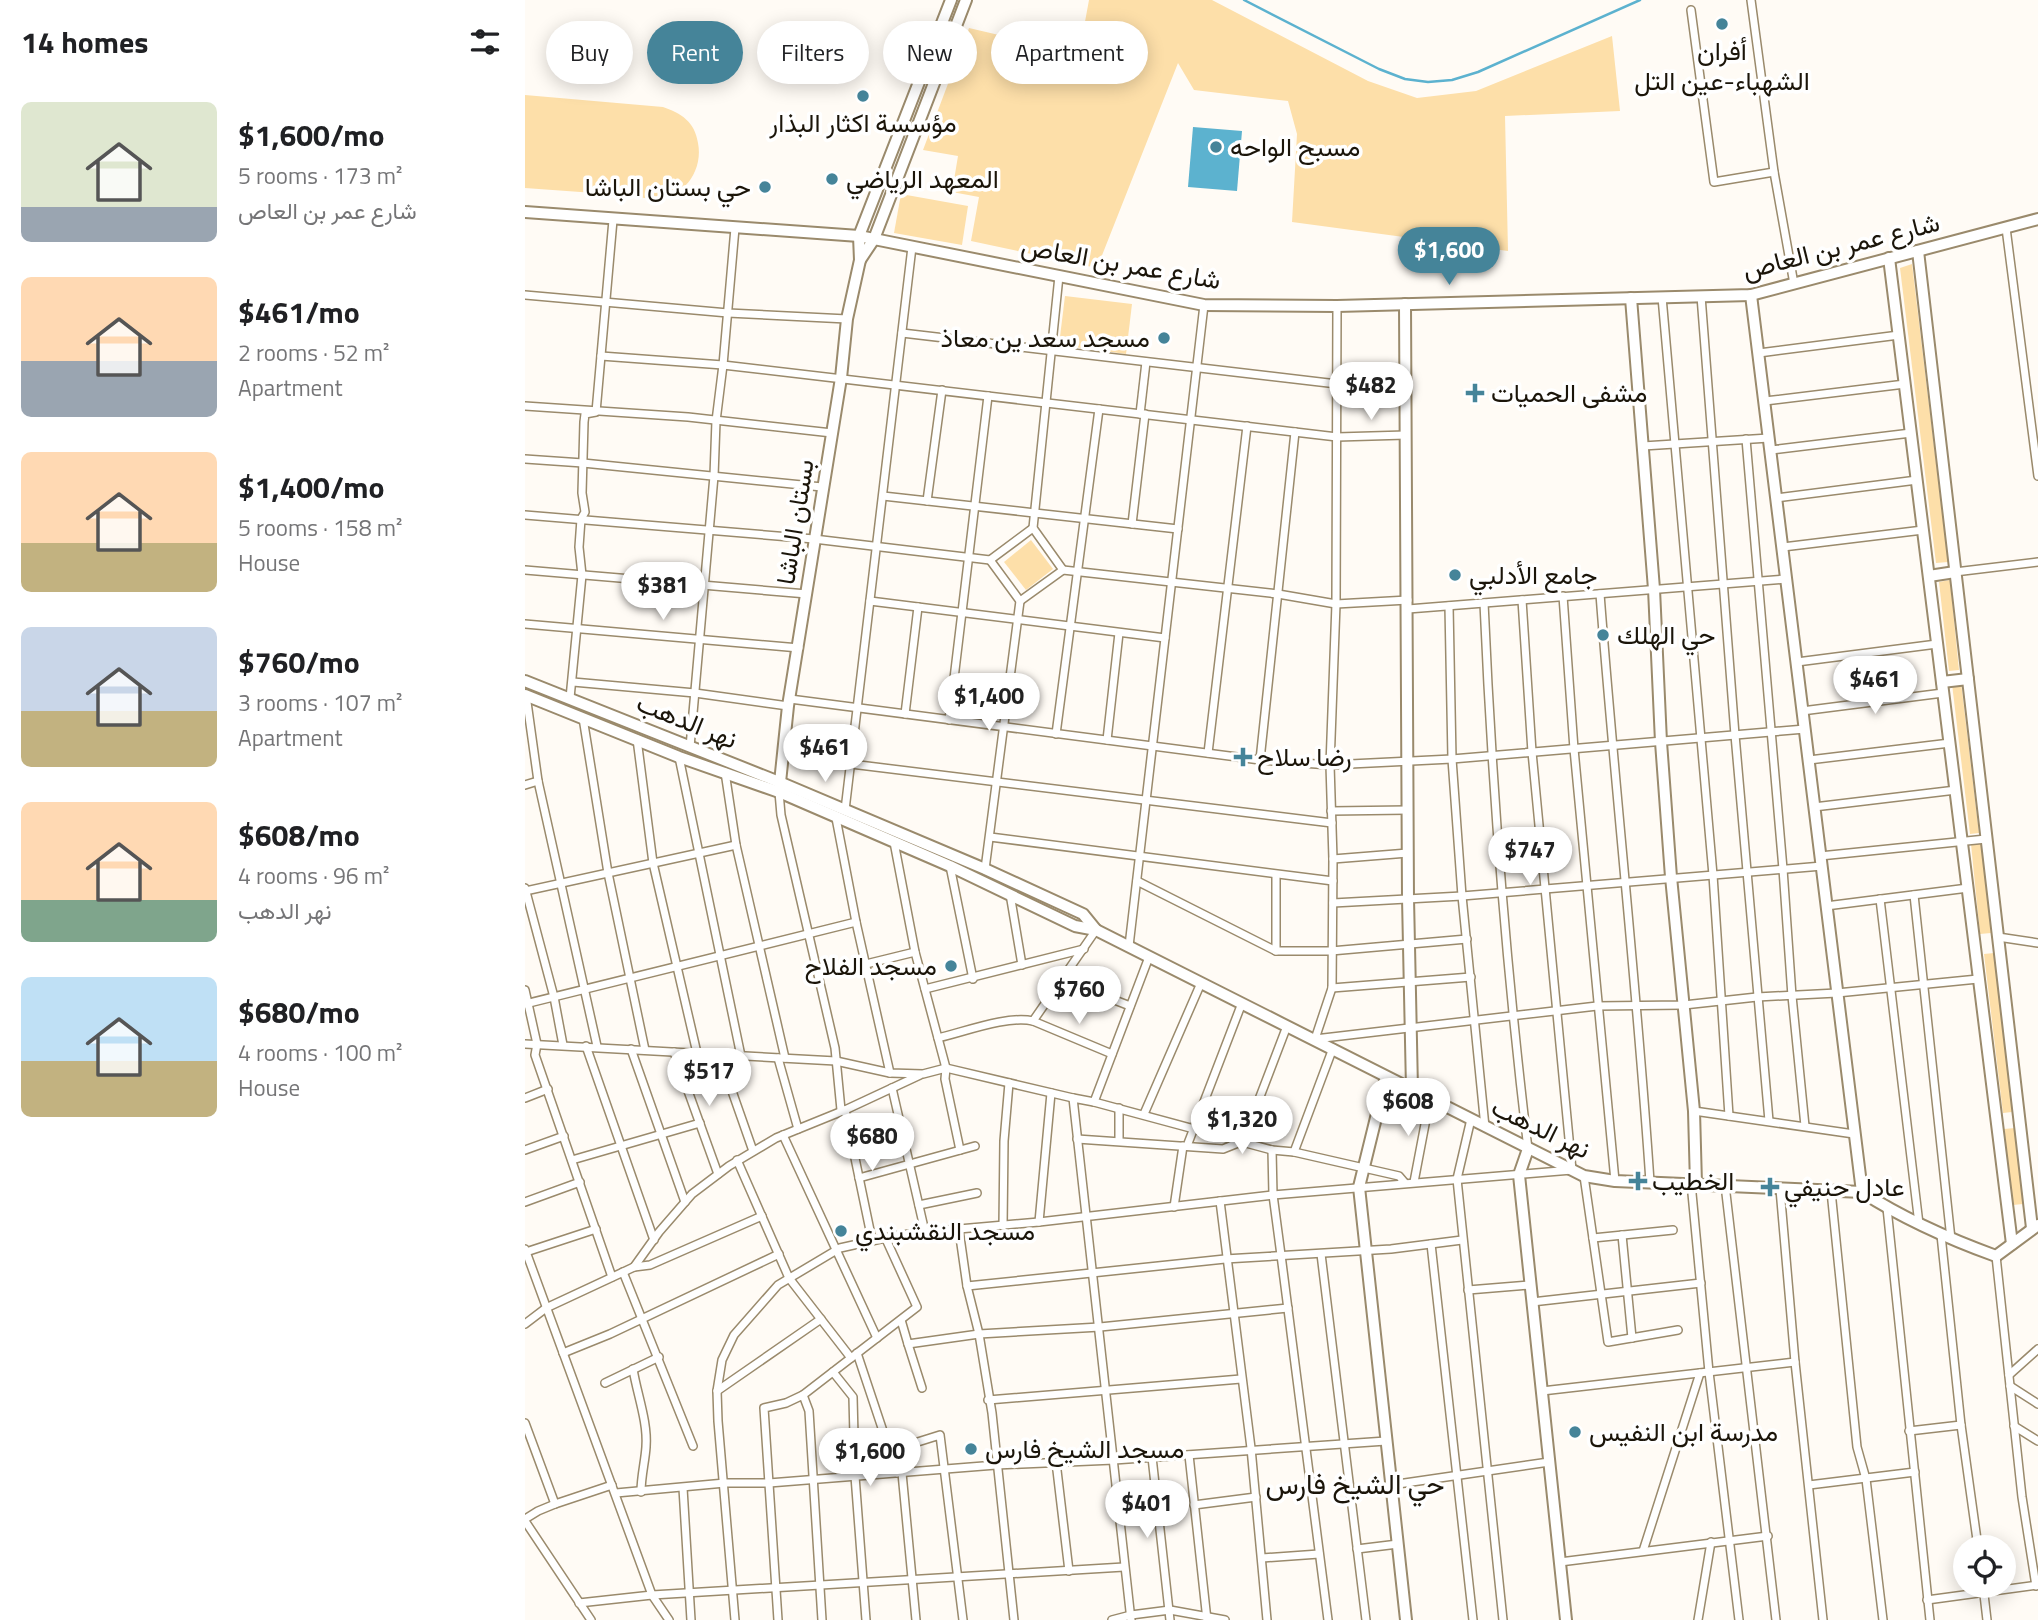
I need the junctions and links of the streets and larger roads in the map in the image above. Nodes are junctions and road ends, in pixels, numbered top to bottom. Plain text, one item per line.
1 (951, 0) edge
2 (966, 0) edge
3 (1751, 0) edge
4 (1691, 10) dead end
5 (1774, 172) junction
6 (525, 212) edge
7 (2038, 219) edge
8 (613, 220) junction
9 (735, 228) junction
10 (2006, 228) junction
11 (859, 236) junction
12 (874, 239) junction
13 (912, 247) junction
14 (1917, 251) junction
15 (1889, 258) junction
16 (860, 260) junction
17 (1059, 276) junction
18 (1794, 284) junction
19 (525, 295) edge
20 (1751, 295) junction
21 (1701, 296) junction
22 (1662, 297) junction
23 (1631, 298) junction
24 (606, 301) junction
25 (1405, 304) junction
26 (1204, 305) junction
27 (1337, 306) junction
28 (728, 313) junction
29 (847, 319) junction
30 (902, 333) junction
31 (1899, 335) junction
32 (1051, 351) junction
33 (1759, 353) junction
34 (601, 356) junction
35 (1146, 362) junction
36 (723, 365) junction
37 (1196, 368) junction
38 (841, 378) junction
39 (895, 384) junction
40 (1337, 384) junction
41 (1905, 384) junction
42 (942, 390) junction
43 (988, 396) junction
44 (1765, 401) junction
45 (1046, 402) junction
46 (525, 406) edge
47 (1099, 409) junction
48 (596, 412) junction
49 (1143, 414) junction
50 (1191, 420) junction
51 (716, 421) junction
52 (1247, 426) junction
53 (1295, 432) junction
54 (832, 433) junction
55 (1911, 433) junction
56 (1406, 435) junction
57 (1337, 437) junction
58 (1769, 438) junction
59 (1746, 439) junction
60 (1713, 441) junction
61 (1675, 444) junction
62 (1643, 446) junction
63 (1770, 450) junction
64 (525, 459) edge
65 (583, 463) junction
66 (714, 476) junction
67 (2038, 476) edge
68 (1917, 480) junction
69 (822, 487) junction
70 (883, 496) junction
71 (1776, 498) junction
72 (927, 501) junction
73 (975, 506) junction
74 (1034, 513) junction
75 (525, 515) edge
76 (1084, 518) junction
77 (581, 519) junction
78 (1132, 524) junction
79 (1033, 528) junction
80 (1178, 528) junction
81 (709, 530) junction
82 (1923, 530) junction
83 (814, 539) junction
84 (877, 546) junction
85 (1783, 547) junction
86 (969, 557) junction
87 (990, 560) junction
88 (2038, 562) edge
89 (525, 570) edge
90 (1063, 570) junction
91 (1077, 571) junction
92 (1955, 572) junction
93 (582, 575) junction
94 (1929, 576) junction
95 (1786, 579) junction
96 (1758, 581) junction
97 (1172, 582) junction
98 (1724, 584) junction
99 (704, 585) junction
100 (1687, 586) junction
101 (1228, 588) junction
102 (1654, 589) junction
103 (807, 593) junction
104 (1278, 594) junction
105 (1600, 594) junction
106 (1563, 596) junction
107 (1523, 600) junction
108 (870, 601) junction
109 (1020, 601) junction
110 (1484, 603) junction
111 (1336, 604) junction
112 (1408, 605) junction
113 (1449, 606) junction
114 (918, 607) junction
115 (962, 613) junction
116 (1017, 620) junction
117 (525, 624) edge
118 (1070, 626) junction
119 (577, 629) junction
120 (1119, 633) junction
121 (1165, 638) junction
122 (700, 639) junction
123 (1937, 643) junction
124 (799, 648) junction
125 (1797, 662) junction
126 (1968, 679) junction
127 (525, 681) edge
128 (573, 682) junction
129 (1943, 688) junction
130 (695, 694) junction
131 (525, 695) edge
132 (570, 698) junction
133 (789, 703) junction
134 (857, 708) junction
135 (1803, 711) junction
136 (905, 714) junction
137 (583, 717) junction
138 (949, 720) junction
139 (1004, 727) junction
140 (1805, 729) junction
141 (1771, 732) junction
142 (1056, 734) junction
143 (1735, 735) junction
144 (636, 738) junction
145 (1700, 739) junction
146 (1107, 740) junction
147 (1661, 742) junction
148 (1950, 743) junction
149 (1153, 746) junction
150 (1612, 746) junction
151 (690, 747) junction
152 (1574, 749) junction
153 (1532, 752) junction
154 (1208, 753) junction
155 (1490, 755) junction
156 (679, 757) junction
157 (1452, 759) junction
158 (1260, 760) junction
159 (1408, 760) junction
160 (1809, 760) junction
161 (851, 764) junction
162 (1330, 765) junction
163 (725, 772) junction
164 (538, 781) junction
165 (997, 782) junction
166 (525, 785) edge
167 (779, 787) junction
168 (1956, 790) junction
169 (1146, 801) junction
170 (1814, 807) junction
171 (845, 810) junction
172 (1409, 810) junction
173 (1331, 811) junction
174 (836, 818) junction
175 (1332, 824) junction
176 (990, 837) junction
177 (1986, 839) junction
178 (1962, 841) junction
179 (894, 842) junction
180 (736, 845) junction
181 (700, 853) junction
182 (1408, 853) junction
183 (1140, 857) junction
184 (1333, 859) junction
185 (1821, 861) junction
186 (653, 863) junction
187 (950, 866) junction
188 (985, 869) junction
189 (1783, 869) junction
190 (608, 873) junction
191 (1747, 873) junction
192 (1276, 875) junction
193 (1713, 875) junction
194 (1671, 877) junction
195 (1137, 881) junction
196 (1333, 881) junction
197 (1625, 881) junction
198 (560, 883) junction
199 (1587, 884) junction
200 (1544, 888) junction
201 (1968, 888) junction
202 (525, 890) edge
203 (1501, 891) junction
204 (1010, 893) junction
205 (1914, 895) junction
206 (1462, 896) junction
207 (1408, 898) junction
208 (1880, 899) junction
209 (1333, 904) junction
210 (1826, 906) junction
211 (856, 922) junction
212 (1096, 930) junction
213 (808, 934) junction
214 (1467, 939) junction
215 (1998, 941) junction
216 (2038, 943) edge
217 (1409, 944) junction
218 (761, 945) junction
219 (1129, 946) junction
220 (1975, 947) junction
221 (1084, 948) junction
222 (1276, 951) junction
223 (1331, 951) junction
224 (915, 952) junction
225 (721, 956) junction
226 (1149, 957) junction
227 (866, 964) junction
228 (1022, 965) junction
229 (679, 967) junction
230 (632, 977) junction
231 (1471, 977) junction
232 (973, 979) junction
233 (1978, 979) junction
234 (1063, 980) junction
235 (1410, 980) junction
236 (1201, 983) junction
237 (1922, 985) junction
238 (1332, 988) junction
239 (925, 989) junction
240 (1889, 989) junction
241 (525, 990) edge
242 (585, 990) junction
243 (1837, 993) junction
244 (1792, 996) junction
245 (554, 997) junction
246 (1757, 997) junction
247 (1721, 1000) junction
248 (527, 1003) edge
249 (1242, 1003) junction
250 (1638, 1005) junction
251 (1684, 1005) junction
252 (1130, 1006) junction
253 (1597, 1006) junction
254 (1557, 1011) junction
255 (1512, 1017) junction
256 (1033, 1021) junction
257 (1475, 1021) junction
258 (1287, 1026) junction
259 (1412, 1027) junction
260 (938, 1038) junction
261 (1315, 1039) junction
262 (525, 1044) edge
263 (537, 1044) junction
264 (563, 1045) junction
265 (586, 1046) junction
266 (597, 1046) junction
267 (1333, 1048) junction
268 (631, 1049) junction
269 (645, 1050) junction
270 (674, 1052) junction
271 (697, 1053) junction
272 (719, 1054) junction
273 (1112, 1055) junction
274 (741, 1056) junction
275 (782, 1058) junction
276 (836, 1061) junction
277 (946, 1068) junction
278 (890, 1073) junction
279 (923, 1074) junction
280 (1386, 1077) junction
281 (1009, 1083) junction
282 (892, 1088) junction
283 (548, 1089) junction
284 (1412, 1089) junction
285 (1051, 1093) junction
286 (525, 1098) edge
287 (1073, 1098) junction
288 (1430, 1098) junction
289 (1094, 1102) junction
290 (1119, 1108) junction
291 (843, 1110) junction
292 (1695, 1111) junction
293 (1145, 1114) junction
294 (1729, 1116) junction
295 (1471, 1119) junction
296 (1769, 1121) junction
297 (2019, 1122) junction
298 (700, 1124) junction
299 (1996, 1125) junction
300 (1805, 1126) junction
301 (1486, 1127) junction
302 (1193, 1128) junction
303 (798, 1129) junction
304 (1854, 1133) junction
305 (661, 1134) junction
306 (783, 1135) junction
307 (564, 1136) junction
308 (1077, 1139) junction
309 (1119, 1141) junction
310 (1243, 1141) junction
311 (621, 1146) junction
312 (975, 1146) dead end
313 (1185, 1146) junction
314 (1528, 1149) junction
315 (525, 1150) edge
316 (960, 1150) junction
317 (1272, 1150) junction
318 (753, 1152) junction
319 (1294, 1152) junction
320 (572, 1160) junction
321 (737, 1160) junction
322 (910, 1163) junction
323 (1364, 1168) junction
324 (1572, 1170) junction
325 (718, 1174) junction
326 (1519, 1175) junction
327 (1584, 1175) junction
328 (859, 1178) junction
329 (1457, 1179) junction
330 (1615, 1181) junction
331 (580, 1182) junction
332 (1414, 1182) junction
333 (1650, 1182) junction
334 (1405, 1183) junction
335 (1693, 1184) junction
336 (1725, 1185) junction
337 (1359, 1187) junction
338 (1780, 1189) junction
339 (1831, 1191) junction
340 (1861, 1192) junction
341 (977, 1193) dead end
342 (1273, 1195) junction
343 (1220, 1201) junction
344 (525, 1202) edge
345 (685, 1202) junction
346 (919, 1205) junction
347 (1174, 1207) junction
348 (1887, 1208) junction
349 (762, 1216) junction
350 (1088, 1217) junction
351 (1039, 1222) junction
352 (1919, 1224) junction
353 (1003, 1226) junction
354 (2035, 1227) edge
355 (596, 1229) junction
356 (959, 1230) junction
357 (1673, 1230) dead end
358 (925, 1231) junction
359 (1622, 1236) junction
360 (885, 1237) junction
361 (1946, 1237) junction
362 (1593, 1238) junction
363 (654, 1240) junction
364 (872, 1240) junction
365 (1462, 1240) junction
366 (1431, 1244) junction
367 (2013, 1244) junction
368 (836, 1250) junction
369 (526, 1251) edge
370 (1366, 1251) junction
371 (779, 1254) junction
372 (1321, 1254) junction
373 (1280, 1255) junction
374 (1996, 1256) junction
375 (1225, 1259) junction
376 (634, 1267) junction
377 (624, 1272) junction
378 (1093, 1273) junction
379 (612, 1277) junction
380 (789, 1278) junction
381 (1700, 1283) junction
382 (1530, 1285) junction
383 (967, 1286) junction
384 (1468, 1290) junction
385 (1628, 1291) junction
386 (1600, 1294) junction
387 (1532, 1302) junction
388 (546, 1308) junction
389 (1288, 1308) junction
390 (1234, 1315) junction
391 (643, 1318) junction
392 (821, 1319) junction
393 (901, 1320) junction
394 (525, 1324) edge
395 (1100, 1327) junction
396 (1678, 1330) dead end
397 (979, 1334) junction
398 (877, 1338) junction
399 (1632, 1338) junction
400 (908, 1344) junction
401 (2038, 1349) edge
402 (563, 1353) junction
403 (854, 1356) junction
404 (659, 1357) junction
405 (1795, 1362) junction
406 (1748, 1367) junction
407 (633, 1369) junction
408 (833, 1372) junction
409 (1705, 1373) junction
410 (2008, 1375) junction
411 (1241, 1379) junction
412 (605, 1383) dead end
413 (2010, 1386) junction
414 (922, 1388) dead end
415 (717, 1391) junction
416 (1107, 1391) junction
417 (1542, 1391) junction
418 (803, 1395) junction
419 (988, 1400) junction
420 (2038, 1404) edge
421 (525, 1423) edge
422 (1961, 1425) junction
423 (2014, 1426) junction
424 (1909, 1431) junction
425 (1386, 1441) junction
426 (2038, 1441) edge
427 (1344, 1444) junction
428 (693, 1446) dead end
429 (1305, 1446) junction
430 (1251, 1448) junction
431 (889, 1451) junction
432 (1189, 1455) junction
433 (1152, 1457) junction
434 (1114, 1460) junction
435 (1056, 1462) junction
436 (1549, 1462) junction
437 (996, 1465) junction
438 (945, 1469) junction
439 (1487, 1471) junction
440 (1915, 1472) junction
441 (899, 1473) junction
442 (1457, 1475) junction
443 (855, 1476) junction
444 (813, 1479) junction
445 (1866, 1479) junction
446 (725, 1483) junction
447 (769, 1483) junction
448 (612, 1485) junction
449 (1391, 1485) junction
450 (1809, 1485) junction
451 (683, 1488) junction
452 (641, 1492) junction
453 (616, 1493) junction
454 (1256, 1497) junction
455 (555, 1504) junction
456 (1194, 1505) junction
457 (525, 1520) edge
458 (528, 1530) edge
459 (1976, 1535) edge
460 (1768, 1536) junction
461 (1730, 1539) junction
462 (1711, 1542) junction
463 (1398, 1544) junction
464 (1357, 1549) junction
465 (1643, 1551) junction
466 (1319, 1554) junction
467 (1262, 1558) junction
468 (1560, 1562) junction
469 (1124, 1567) junction
470 (1069, 1571) junction
471 (1009, 1576) junction
472 (958, 1578) junction
473 (911, 1580) junction
474 (863, 1582) junction
475 (819, 1585) junction
476 (2037, 1585) edge
477 (2016, 1587) edge
478 (775, 1588) junction
479 (733, 1591) junction
480 (689, 1594) junction
481 (652, 1595) junction
482 (1953, 1595) edge
483 (1985, 1598) edge
484 (1927, 1600) junction
485 (579, 1603) junction
486 (1170, 1610) junction
487 (1131, 1618) edge
488 (1207, 1618) edge
489 (590, 1620) edge
490 (669, 1620) edge
491 (691, 1620) edge
492 (734, 1620) edge
493 (778, 1620) edge
494 (822, 1620) edge
495 (866, 1620) edge
496 (916, 1620) edge
497 (963, 1620) edge
498 (1014, 1620) edge
499 (1112, 1620) edge
500 (1170, 1620) edge
501 (1225, 1620) edge
502 (1267, 1620) edge
503 (1328, 1620) edge
504 (1366, 1620) edge
505 (1406, 1620) edge
506 (1473, 1620) edge
507 (1503, 1620) edge
508 (1566, 1620) edge
509 (1698, 1620) edge
510 (1739, 1620) edge
511 (1776, 1620) edge
512 (1823, 1620) edge
513 (1883, 1620) edge
514 (1930, 1620) edge
515 (1987, 1620) edge

1 - 11 street, بستان الباشا
2 - 12 street, بستان الباشا
3 - 5 street
4 - 5 street
5 - 18 street
6 - 8 street, شارع عمر بن العاص
7 - 10 street, شارع عمر بن العاص
8 - 9 street, شارع عمر بن العاص
8 - 24 street
9 - 11 street, شارع عمر بن العاص
9 - 28 street
10 - 14 street, شارع عمر بن العاص
10 - 67 street
11 - 12 street, شارع عمر بن العاص
11 - 16 street, بستان الباشا
12 - 13 street, شارع عمر بن العاص
12 - 16 street, بستان الباشا
13 - 17 street, شارع عمر بن العاص
13 - 30 street
14 - 15 street, شارع عمر بن العاص
14 - 92 street
15 - 18 street, شارع عمر بن العاص
15 - 31 street
16 - 29 street, بستان الباشا
17 - 26 street, شارع عمر بن العاص
17 - 32 street
18 - 20 street, شارع عمر بن العاص
19 - 24 street
20 - 21 street, شارع عمر بن العاص
20 - 33 street
21 - 22 street, شارع عمر بن العاص
21 - 60 street
22 - 23 street, شارع عمر بن العاص
22 - 61 street
23 - 25 street, شارع عمر بن العاص
23 - 62 street
24 - 28 street
24 - 34 street
25 - 27 street, شارع عمر بن العاص
25 - 56 street
26 - 27 street, شارع عمر بن العاص
26 - 37 street
27 - 40 street
28 - 29 street
28 - 36 street
29 - 38 street, بستان الباشا
30 - 32 street
30 - 39 street
31 - 33 street
31 - 41 street
32 - 35 street
32 - 45 street
33 - 44 street
34 - 36 street
34 - 48 street
35 - 37 street
35 - 49 street
36 - 38 street
36 - 51 street
37 - 40 street
37 - 50 street
38 - 39 street
38 - 54 street, بستان الباشا
39 - 42 street
39 - 70 street
40 - 57 street
41 - 44 street
41 - 55 street
42 - 43 street
42 - 72 street
43 - 45 street
43 - 73 street
44 - 58 street
45 - 47 street
45 - 74 street
46 - 48 street
47 - 49 street
47 - 76 street
48 - 51 street
48 - 65 street
49 - 50 street
49 - 78 street
50 - 52 street
50 - 80 street
51 - 54 street
51 - 66 street
52 - 53 street
52 - 101 street
53 - 57 street
53 - 104 street
54 - 69 street, بستان الباشا
55 - 63 street
55 - 68 street
56 - 57 street
56 - 112 street
57 - 111 street
58 - 59 street
58 - 63 street
59 - 60 street
59 - 96 street
60 - 61 street
60 - 98 street
61 - 62 street
61 - 100 street
62 - 102 street
63 - 71 street
64 - 65 street
65 - 66 street
65 - 77 street
66 - 69 street
66 - 81 street
68 - 71 street
68 - 82 street
69 - 83 street, بستان الباشا
70 - 72 street
70 - 84 street
71 - 85 street
72 - 73 street
73 - 74 street
73 - 86 street
74 - 76 street
74 - 79 street
75 - 77 street
76 - 78 street
76 - 91 street
77 - 81 street
77 - 93 street
78 - 80 street
79 - 87 street
79 - 90 street
80 - 97 street
81 - 83 street
81 - 99 street
82 - 85 street
82 - 94 street
83 - 84 street
83 - 103 street, بستان الباشا
84 - 86 street
84 - 108 street
85 - 95 street
86 - 87 street
86 - 115 street
87 - 109 street
88 - 92 street
89 - 93 street
90 - 91 street
90 - 109 street
91 - 97 street
91 - 118 street
92 - 94 street
92 - 126 street
93 - 99 street
93 - 119 street
94 - 123 street
95 - 96 street
95 - 125 street
96 - 98 street
96 - 141 street
97 - 101 street
97 - 121 street
98 - 100 street
98 - 143 street
99 - 103 street
99 - 122 street
100 - 102 street
100 - 145 street
101 - 104 street
101 - 154 street
102 - 105 street
102 - 147 street
103 - 124 street, بستان الباشا
104 - 111 street
104 - 158 street
105 - 106 street
105 - 150 street
106 - 107 street
106 - 152 street
107 - 110 street
107 - 153 street
108 - 114 street
108 - 134 street
109 - 116 street
110 - 113 street
110 - 155 street
111 - 112 street
111 - 162 street
112 - 113 street
112 - 159 street
113 - 157 street
114 - 115 street
114 - 136 street
115 - 116 street
115 - 138 street
116 - 118 street
116 - 139 street
117 - 119 street
118 - 120 street
118 - 142 street
119 - 122 street
119 - 128 street
120 - 121 street
120 - 146 street
121 - 149 street
122 - 124 street
122 - 130 street
123 - 125 street
123 - 129 street
124 - 133 street, بستان الباشا
125 - 135 street
126 - 129 street
126 - 177 street
127 - 132 street, نهر الدهب
128 - 130 street
128 - 132 street
129 - 135 street
129 - 148 street
130 - 133 street
130 - 151 street
131 - 137 street, نهر الدهب
131 - 164 street
132 - 151 street, نهر الدهب
133 - 134 street
133 - 167 street, بستان الباشا
134 - 136 street
134 - 161 street
135 - 140 street
136 - 138 street
137 - 144 street, نهر الدهب
137 - 190 street
138 - 139 street
139 - 142 street
139 - 165 street
140 - 141 street
140 - 160 street
141 - 143 street
141 - 189 street
142 - 146 street
143 - 145 street
143 - 191 street
144 - 156 street, نهر الدهب
144 - 186 street
145 - 147 street
145 - 193 street
146 - 149 street
147 - 150 street
147 - 194 street
148 - 160 street
148 - 168 street
149 - 154 street
149 - 169 street
150 - 152 street
150 - 197 street
151 - 167 street, نهر الدهب
152 - 153 street
152 - 199 street
153 - 155 street
153 - 200 street
154 - 158 street
155 - 157 street
155 - 203 street
156 - 163 street, نهر الدهب
156 - 181 street
157 - 159 street
157 - 206 street
158 - 162 street
159 - 162 street
159 - 172 street
160 - 170 street
161 - 165 street
161 - 171 street
162 - 173 street
163 - 167 street, نهر الدهب
163 - 180 street
164 - 166 street
164 - 198 street
165 - 169 street
165 - 176 street
167 - 171 street, نهر الدهب
167 - 174 street, نهر الدهب
167 - 213 street
168 - 170 street
168 - 178 street
169 - 175 street
169 - 183 street
170 - 185 street
171 - 188 street, نهر الدهب
172 - 173 street
172 - 182 street
173 - 175 street
174 - 179 street, نهر الدهب
174 - 211 street
175 - 184 street
176 - 183 street
176 - 188 street
177 - 178 street
177 - 215 street
178 - 185 street
178 - 201 street
179 - 187 street, نهر الدهب
179 - 224 street
180 - 181 street
180 - 218 street
181 - 186 street
181 - 225 street
182 - 184 street
182 - 207 street
183 - 192 street
183 - 195 street
184 - 196 street
185 - 189 street
185 - 210 street
186 - 190 street
186 - 229 street
187 - 204 street, نهر الدهب
187 - 232 street
188 - 212 street, نهر الدهب
189 - 191 street
189 - 244 street
190 - 198 street
190 - 230 street
191 - 193 street
191 - 246 street
192 - 196 street
192 - 222 street
193 - 194 street
193 - 247 street
194 - 197 street
194 - 251 street
195 - 219 street
195 - 222 street
196 - 209 street
197 - 199 street
197 - 250 street
198 - 202 street
198 - 242 street
199 - 200 street
199 - 253 street
200 - 203 street
200 - 254 street
201 - 205 street
201 - 220 street
202 - 245 street
203 - 206 street
203 - 255 street
204 - 212 street, نهر الدهب
204 - 228 street
205 - 208 street
205 - 237 street
206 - 207 street
206 - 214 street
207 - 209 street
207 - 217 street
208 - 210 street
208 - 240 street
209 - 223 street
210 - 243 street
211 - 213 street
211 - 227 street
212 - 219 street, نهر الدهب
212 - 221 street
213 - 218 street
213 - 276 street
214 - 217 street
214 - 231 street
215 - 216 street
215 - 220 street
215 - 297 street
217 - 223 street
217 - 235 street
218 - 225 street
218 - 275 street
219 - 226 street, نهر الدهب
220 - 233 street
221 - 228 street
221 - 234 street
222 - 223 street
223 - 238 street
224 - 227 street
224 - 239 street
225 - 229 street
225 - 274 street
226 - 236 street, نهر الدهب
226 - 252 street
227 - 278 street
228 - 232 street
229 - 230 street
229 - 271 street
230 - 242 street
230 - 269 street
231 - 235 street
231 - 257 street
232 - 239 street
233 - 237 street
233 - 299 street
234 - 252 street
234 - 256 street
235 - 238 street
235 - 259 street
236 - 249 street, نهر الدهب
236 - 293 street
237 - 240 street
237 - 361 street
238 - 261 street
239 - 260 street
240 - 243 street
240 - 352 street
241 - 248 street
242 - 245 street
242 - 266 street
243 - 244 street
243 - 304 street
244 - 246 street
244 - 300 street
245 - 248 street
245 - 264 street
246 - 247 street
246 - 296 street
247 - 251 street
247 - 294 street
248 - 263 street
249 - 258 street, نهر الدهب
249 - 302 street
250 - 251 street
250 - 253 street
250 - 333 street
251 - 292 street
252 - 273 street
253 - 254 street
253 - 330 street
254 - 255 street
254 - 324 street
255 - 257 street
255 - 314 street
256 - 260 street
256 - 273 street
257 - 259 street
257 - 301 street
258 - 261 street, نهر الدهب
258 - 310 street
259 - 261 street
259 - 284 street
260 - 277 street
261 - 267 street, نهر الدهب
262 - 263 street
263 - 264 street
263 - 283 street
264 - 265 street
265 - 266 street
265 - 311 street
266 - 268 street
267 - 280 street, نهر الدهب
267 - 319 street
268 - 269 street
268 - 305 street
269 - 270 street
270 - 271 street
270 - 298 street
271 - 272 street
272 - 274 street
272 - 318 street
273 - 289 street
274 - 275 street
275 - 276 street
275 - 303 street
276 - 278 street
276 - 291 street
277 - 279 street
277 - 281 street
277 - 316 street
278 - 279 street
279 - 282 street
280 - 284 street, نهر الدهب
280 - 323 street
281 - 285 street
281 - 353 street
282 - 291 street
282 - 322 street
283 - 286 street
283 - 307 street
284 - 288 street, نهر الدهب
285 - 287 street
285 - 351 street
287 - 289 street
287 - 308 street
288 - 295 street, نهر الدهب
288 - 332 street
289 - 290 street
290 - 293 street
290 - 309 street
291 - 303 street
291 - 328 street
292 - 294 street
292 - 335 street
293 - 302 street
294 - 296 street
295 - 301 street, نهر الدهب
295 - 329 street
296 - 300 street
297 - 299 street
297 - 354 street
298 - 305 street
298 - 325 street
299 - 367 street
300 - 304 street
301 - 314 street, نهر الدهب
302 - 310 street
302 - 313 street
303 - 306 street
304 - 340 street
305 - 311 street
305 - 345 street
306 - 318 street
306 - 368 street
307 - 315 street
307 - 320 street
308 - 309 street
308 - 350 street
309 - 313 street
310 - 313 street
310 - 317 street
311 - 320 street
311 - 363 street
312 - 316 street
313 - 347 street
314 - 324 street, نهر الدهب
314 - 326 street
316 - 322 street
317 - 319 street
317 - 342 street
318 - 321 street
319 - 323 street
320 - 331 street
321 - 325 street
321 - 349 street
322 - 328 street
322 - 346 street
323 - 334 street
323 - 337 street
324 - 326 street
324 - 327 street, نهر الدهب
325 - 345 street
326 - 329 street
326 - 382 street
327 - 330 street, نهر الدهب
327 - 362 street
328 - 364 street
329 - 332 street
329 - 365 street
330 - 333 street, نهر الدهب
331 - 344 street
331 - 355 street
332 - 334 street
333 - 335 street, نهر الدهب
334 - 337 street
335 - 336 street, نهر الدهب
335 - 381 street
336 - 338 street, نهر الدهب
336 - 406 street
337 - 342 street
337 - 370 street
338 - 339 street, نهر الدهب
338 - 405 street
339 - 340 street, نهر الدهب
339 - 445 street
340 - 348 street, نهر الدهب
341 - 346 street
342 - 343 street
342 - 373 street
343 - 347 street
343 - 375 street
345 - 363 street
346 - 358 street
347 - 350 street
348 - 352 street, نهر الدهب
348 - 424 street
349 - 371 street
349 - 376 street
350 - 351 street
350 - 378 street
351 - 353 street
352 - 361 street, نهر الدهب
353 - 356 street
354 - 367 street
355 - 369 street
355 - 379 street
356 - 358 street
356 - 383 street
357 - 359 street
358 - 360 street
359 - 362 street
359 - 385 street
360 - 364 street
360 - 393 street
361 - 374 street, نهر الدهب
361 - 422 street
362 - 386 street
363 - 376 street
364 - 368 street
365 - 366 street
365 - 384 street
366 - 370 street
366 - 442 street
367 - 374 street
368 - 380 street
368 - 398 street
369 - 388 street
370 - 372 street
370 - 425 street
371 - 380 street
371 - 391 street
372 - 373 street
372 - 427 street
373 - 375 street
373 - 389 street
374 - 410 street
375 - 378 street
375 - 390 street
376 - 377 street
377 - 379 street
377 - 391 street
378 - 383 street
378 - 395 street
379 - 388 street
380 - 392 street
380 - 415 street
381 - 385 street
381 - 409 street
382 - 384 street
382 - 387 street
383 - 397 street
384 - 439 street
385 - 386 street
385 - 399 street
386 - 387 street
386 - 399 street
387 - 417 street
388 - 394 street
388 - 402 street
389 - 390 street
389 - 429 street
390 - 395 street
390 - 411 street
391 - 402 street
391 - 404 street
392 - 403 street
392 - 415 street
393 - 398 street
393 - 400 street
395 - 397 street
395 - 416 street
396 - 399 street
397 - 400 street
397 - 419 street
398 - 403 street
400 - 414 street
401 - 410 street
402 - 448 street
403 - 408 street
403 - 431 street
404 - 407 street
404 - 428 street
405 - 406 street
405 - 450 street
406 - 409 street
406 - 460 street
407 - 412 street
407 - 452 street
408 - 418 street
408 - 443 street
409 - 417 street
409 - 461 street
409 - 465 street
410 - 413 street
411 - 416 street
411 - 430 street
413 - 420 street
413 - 423 street
415 - 446 street
416 - 419 street
416 - 434 street
417 - 436 street
418 - 444 street
418 - 447 street
419 - 437 street
421 - 455 street
422 - 424 street
422 - 459 street
423 - 426 street
423 - 476 street
424 - 440 street
425 - 427 street
425 - 449 street
427 - 429 street
427 - 464 street
429 - 430 street
429 - 466 street
430 - 432 street
430 - 454 street
431 - 438 street
431 - 441 street
432 - 433 street
432 - 456 street
433 - 434 street
433 - 486 street
434 - 435 street
434 - 469 street
435 - 437 street
435 - 470 street
436 - 439 street
436 - 468 street
437 - 438 street
437 - 471 street
438 - 441 street
438 - 472 street
439 - 442 street
439 - 507 street
440 - 445 street
440 - 484 street
441 - 443 street
441 - 473 street
442 - 449 street
442 - 506 street
443 - 444 street
443 - 474 street
444 - 447 street
444 - 475 street
445 - 450 street
445 - 513 street
446 - 447 street
446 - 451 street
446 - 479 street
447 - 478 street
448 - 453 street
448 - 455 street
449 - 463 street
450 - 512 street
451 - 452 street
451 - 480 street
452 - 453 street
453 - 481 street
454 - 456 street
454 - 467 street
455 - 457 street
456 - 488 street
457 - 458 street
458 - 485 street
460 - 461 street
460 - 511 street
461 - 462 street
461 - 510 street
462 - 465 street
462 - 509 street
463 - 464 street
463 - 505 street
464 - 504 street
465 - 468 street
466 - 467 street
466 - 503 street
467 - 502 street
468 - 508 street
469 - 470 street
469 - 487 street
470 - 471 street
471 - 472 street
471 - 498 street
472 - 473 street
472 - 497 street
473 - 474 street
473 - 496 street
474 - 475 street
474 - 495 street
475 - 478 street
475 - 494 street
476 - 477 street
478 - 479 street
478 - 493 street
479 - 480 street
479 - 492 street
480 - 481 street
480 - 491 street
481 - 485 street
481 - 490 street
482 - 484 street
483 - 515 street
484 - 514 street
485 - 489 street
486 - 487 street
486 - 488 street
486 - 500 street
487 - 499 street
488 - 501 street

